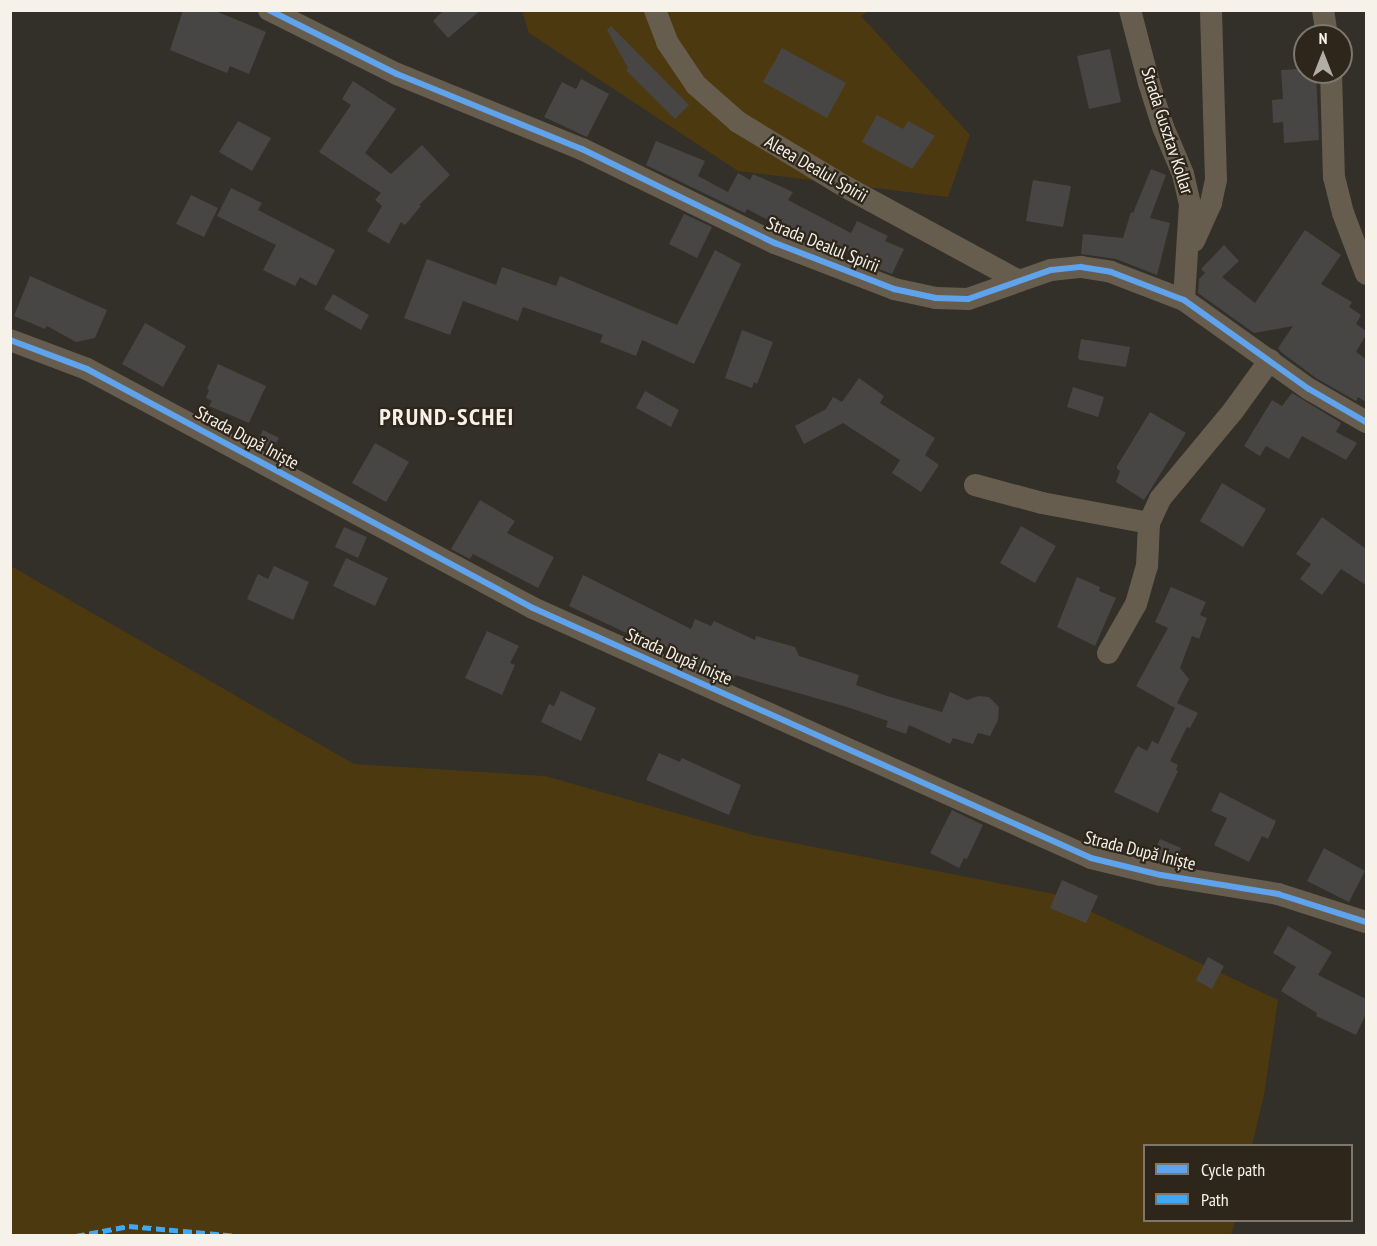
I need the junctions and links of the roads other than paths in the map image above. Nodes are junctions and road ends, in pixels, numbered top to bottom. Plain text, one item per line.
1 (269, 10) edge
2 (655, 10) edge
3 (1130, 10) edge
4 (1210, 10) edge
5 (1331, 84) edge
6 (1188, 253) junction
7 (1366, 274) edge
8 (1019, 281) junction
9 (1184, 300) junction
10 (10, 340) edge
11 (1270, 360) junction
12 (1366, 422) edge
13 (975, 485) dead end
14 (1149, 523) junction
15 (1108, 653) dead end
16 (1366, 922) edge

1 - 8 street, Strada Dealul Spirii
2 - 8 street, Aleea Dealul Spirii
3 - 6 street, Strada Gusztav Kollar
4 - 6 street, Strada Gusztav Kollar
5 - 7 street
6 - 9 street, Strada Gusztav Kollar
8 - 9 street, Strada Dealul Spirii
9 - 11 street, Strada Dealul Spirii
10 - 16 street, Strada După Iniște
11 - 12 street, Strada Dealul Spirii
11 - 14 street
13 - 14 street
14 - 15 street

